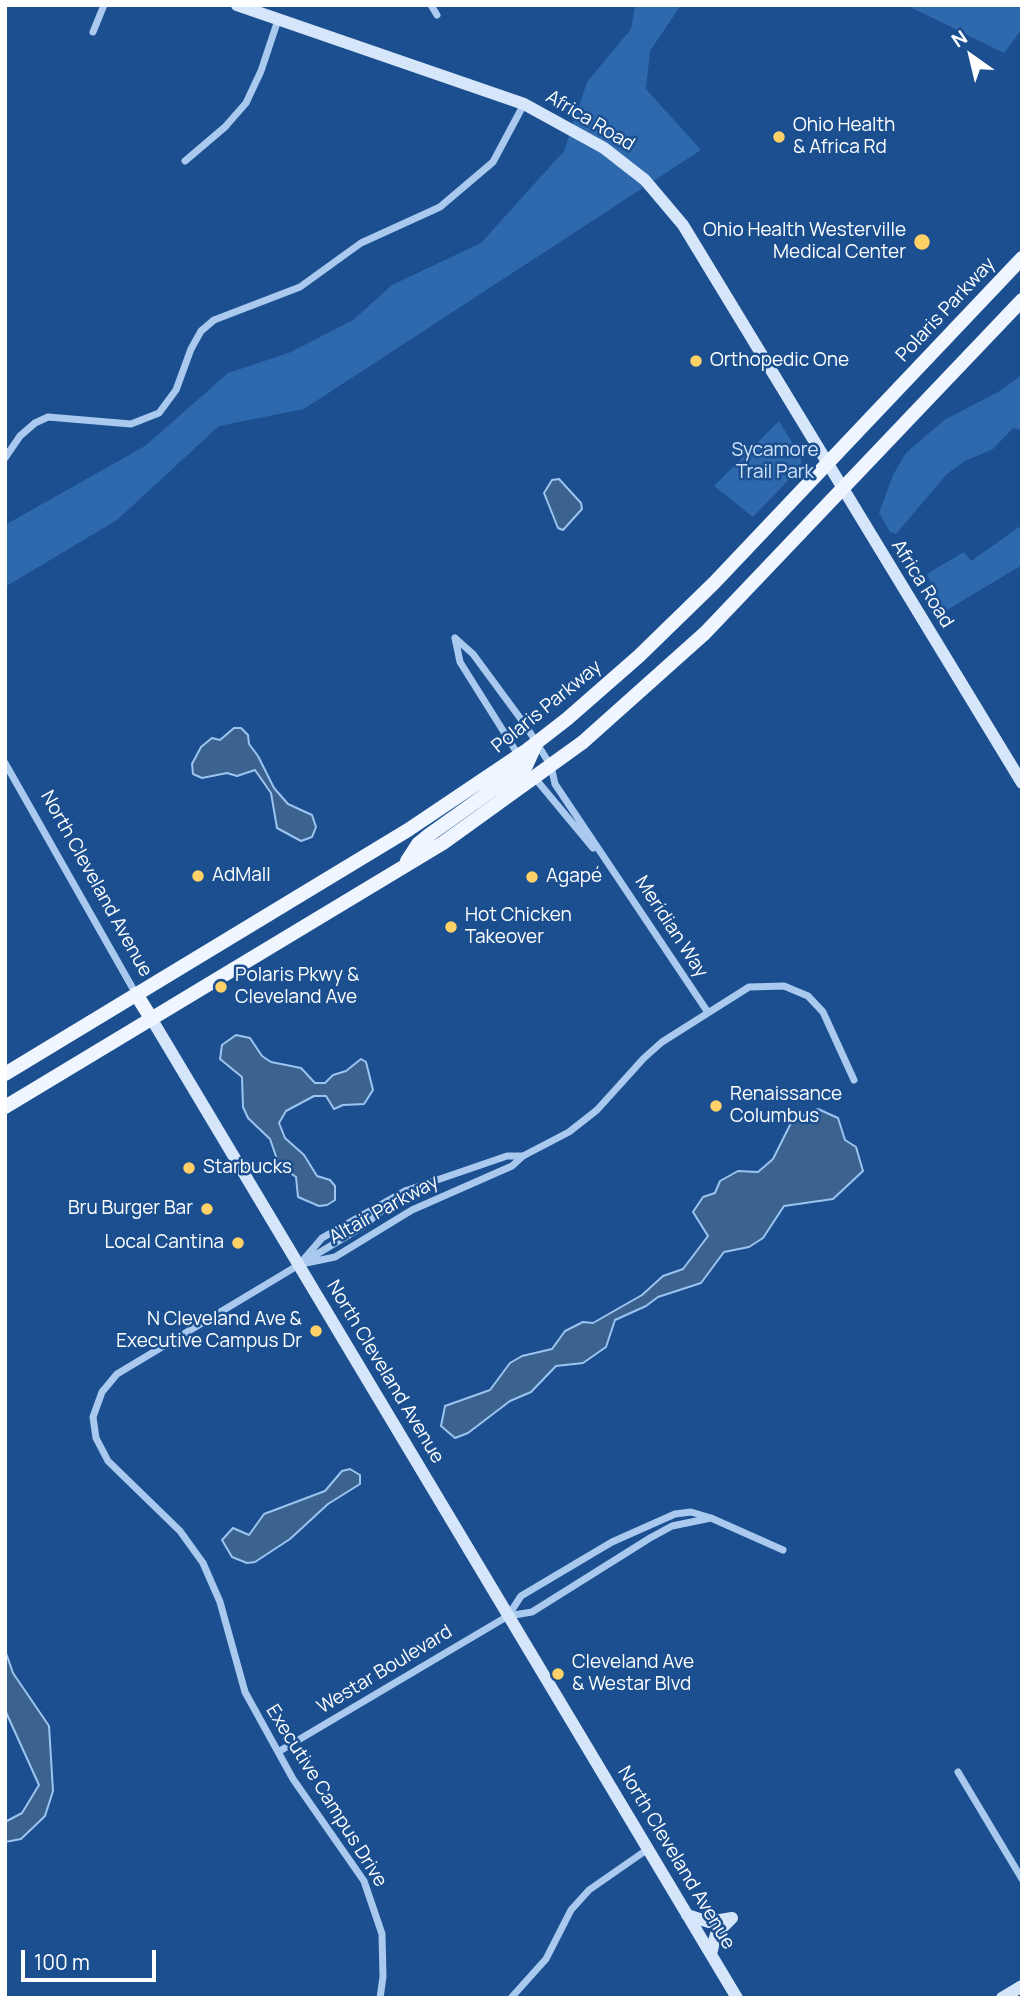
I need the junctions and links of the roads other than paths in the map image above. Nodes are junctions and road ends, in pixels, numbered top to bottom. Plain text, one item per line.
1 (104, 5) edge
2 (237, 5) edge
3 (431, 5) edge
4 (437, 15) dead end
5 (278, 20) junction
6 (93, 32) dead end
7 (524, 104) junction
8 (185, 161) dead end
9 (1022, 258) edge
10 (1022, 300) edge
11 (5, 458) edge
12 (828, 463) junction
13 (843, 489) junction
14 (536, 743) junction
15 (523, 761) junction
16 (5, 763) edge
17 (551, 766) junction
18 (536, 779) junction
19 (1022, 783) edge
20 (607, 861) junction
21 (405, 866) junction
22 (136, 994) junction
23 (707, 1011) junction
24 (151, 1018) junction
25 (5, 1074) edge
26 (855, 1080) dead end
27 (5, 1107) edge
28 (523, 1156) junction
29 (298, 1265) junction
30 (711, 1518) junction
31 (783, 1550) dead end
32 (508, 1616) junction
33 (278, 1752) junction
34 (958, 1772) dead end
35 (648, 1849) junction
36 (1022, 1879) edge
37 (687, 1915) junction
38 (711, 1954) junction
39 (1022, 1986) edge
40 (380, 1998) edge
41 (511, 1998) edge
42 (737, 1998) edge
43 (1002, 1998) edge

1 - 6 street
2 - 5 main road, Africa Road
3 - 4 street
5 - 7 main road, Africa Road
5 - 8 street
7 - 11 street
7 - 12 main road, Africa Road
9 - 12 main road, Polaris Parkway
10 - 13 main road
12 - 13 main road, Africa Road
12 - 14 main road, Polaris Parkway
13 - 17 main road
13 - 19 main road, Africa Road
14 - 15 main road
14 - 15 street, Meridian Way
14 - 17 street, Meridian Way
15 - 18 street, Meridian Way
15 - 21 main road
15 - 22 main road, Polaris Parkway
16 - 22 street, North Cleveland Avenue
17 - 18 main road
17 - 20 street, Meridian Way
18 - 20 street, Meridian Way
18 - 21 main road
20 - 23 street, Meridian Way
21 - 24 main road
22 - 24 main road, North Cleveland Avenue
22 - 25 main road, Polaris Parkway
23 - 26 street, Altair Parkway
23 - 28 street, Altair Parkway
24 - 27 main road
24 - 29 main road, North Cleveland Avenue
28 - 29 street, Altair Parkway
28 - 29 street, Altair Parkway
29 - 32 main road, North Cleveland Avenue
29 - 33 street, Executive Campus Drive
30 - 31 street, Westar Boulevard
30 - 32 street, Westar Boulevard
30 - 32 street, Westar Boulevard
32 - 33 street, Westar Boulevard
32 - 35 main road, North Cleveland Avenue
33 - 40 street, Executive Campus Drive
34 - 36 street
35 - 37 main road, North Cleveland Avenue
35 - 41 street
37 - 38 main road, North Cleveland Avenue
37 - 38 main road
38 - 42 main road, North Cleveland Avenue
39 - 43 main road

